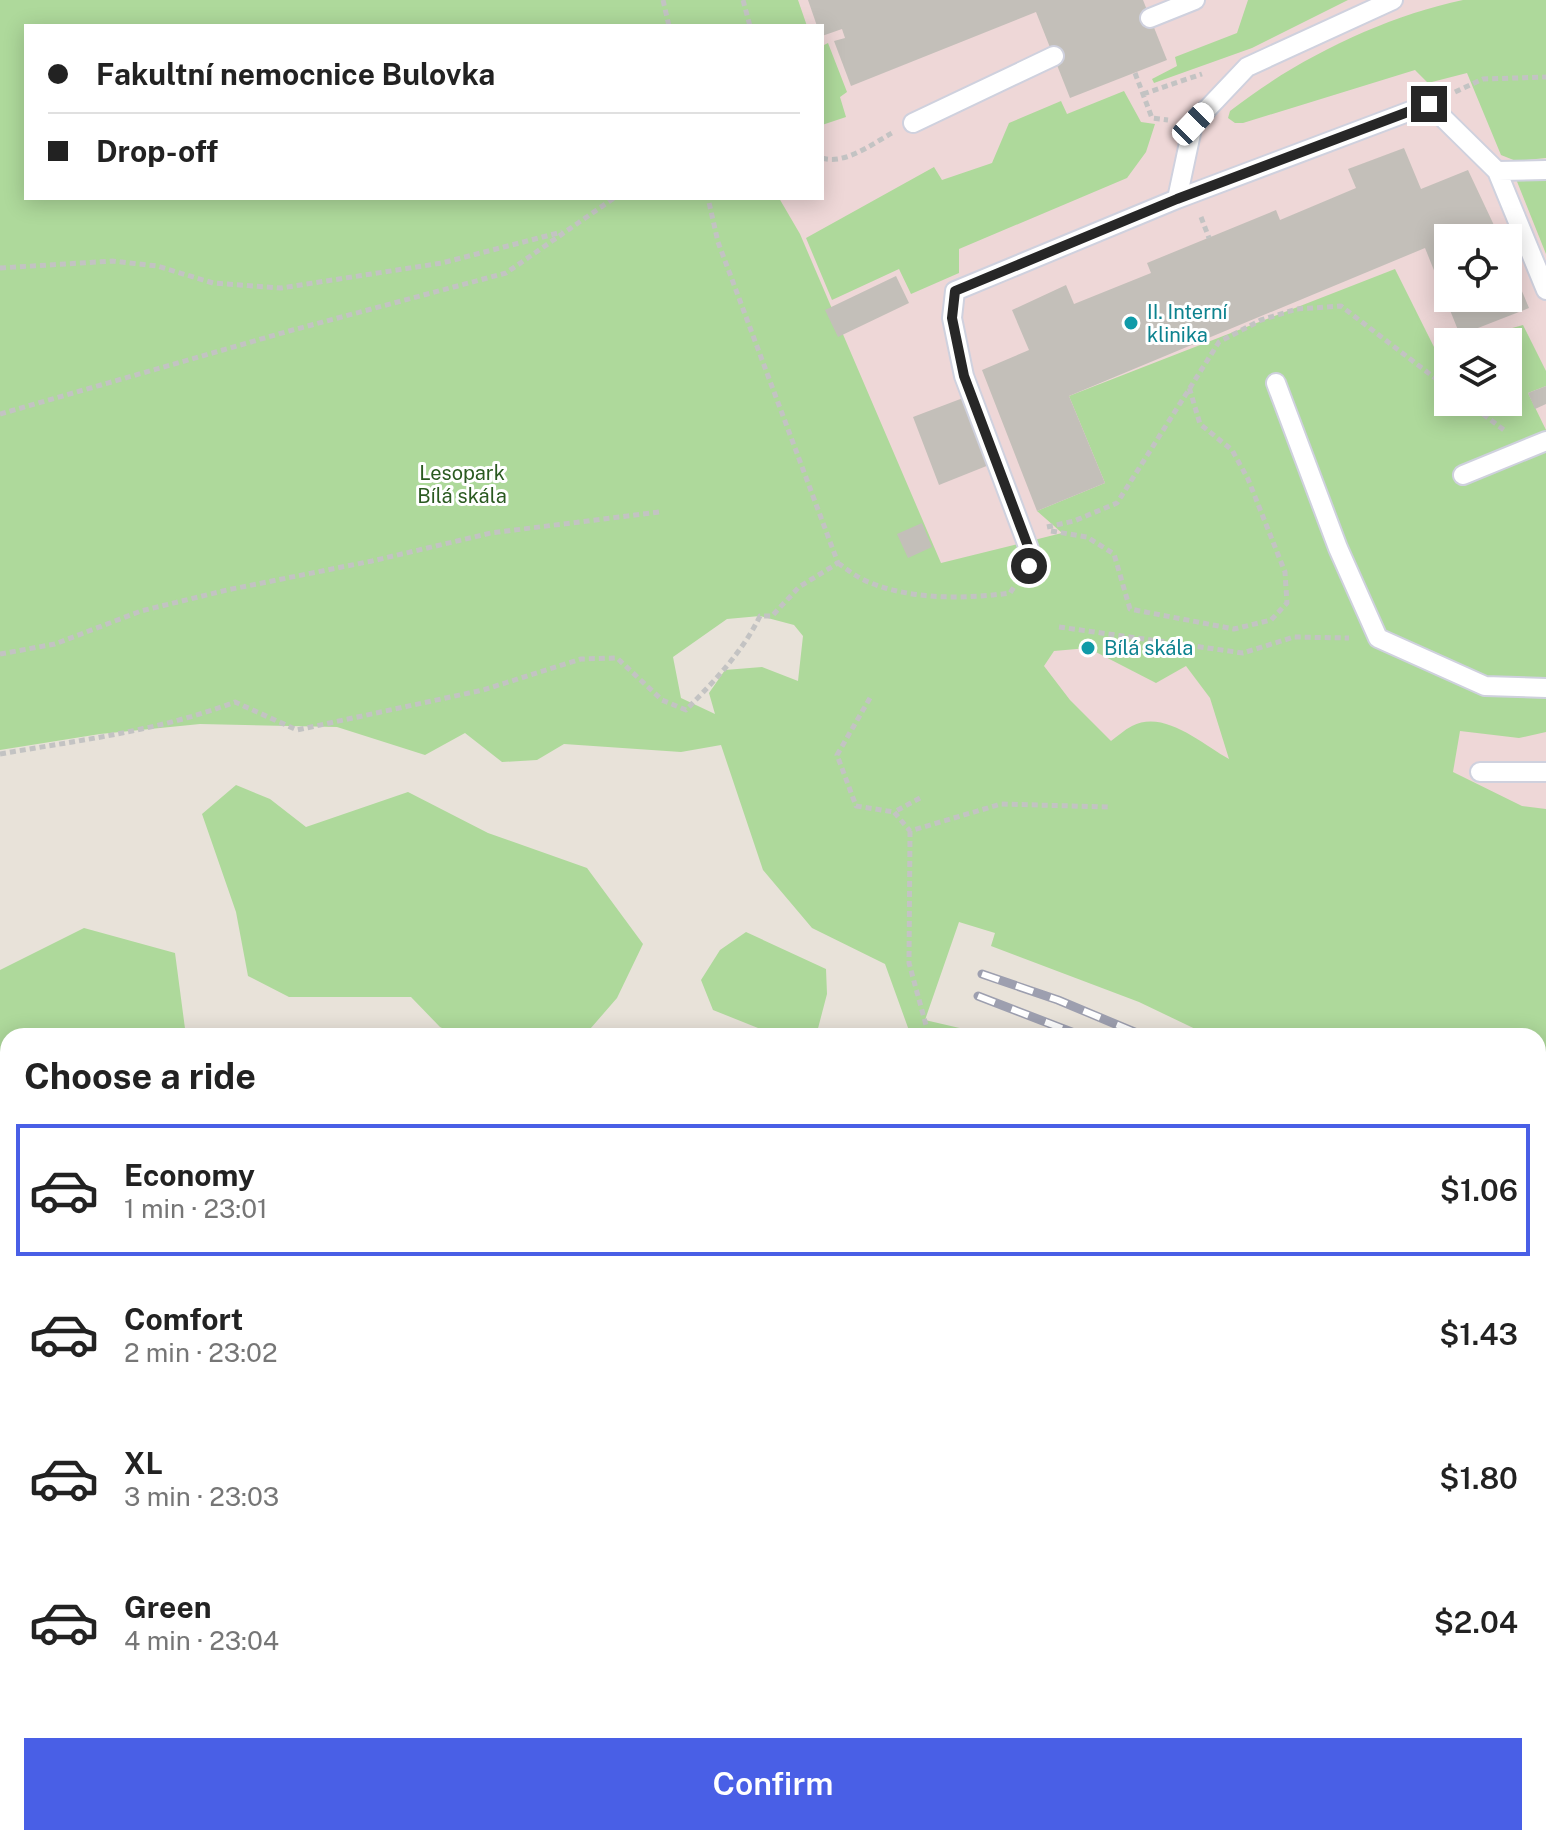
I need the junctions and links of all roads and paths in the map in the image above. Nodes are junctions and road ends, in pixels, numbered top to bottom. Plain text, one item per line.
1 (663, 0) edge
2 (743, 0) edge
3 (1195, 0) edge
4 (1393, 0) edge
5 (1150, 18) dead end
6 (669, 24) edge
7 (749, 24) edge
8 (1054, 56) dead end
9 (1247, 67) junction
10 (1135, 73) dead end
11 (1546, 77) edge
12 (1143, 94) junction
13 (1429, 104) junction
14 (1152, 118) dead end
15 (913, 123) joint
16 (824, 159) edge
17 (1546, 170) edge
18 (1497, 171) junction
19 (1177, 199) junction
20 (611, 200) edge
21 (708, 200) edge
22 (1204, 225) dead end
23 (568, 230) junction
24 (1209, 238) dead end
25 (0, 268) edge
26 (1546, 290) edge
27 (1434, 377) edge
28 (1276, 383) dead end
29 (1189, 387) junction
30 (0, 414) edge
31 (1546, 441) edge
32 (1463, 475) dead end
33 (659, 512) dead end
34 (838, 563) junction
35 (1029, 566) joint
36 (1059, 627) dead end
37 (1378, 638) junction
38 (0, 654) edge
39 (1546, 688) edge
40 (870, 698) dead end
41 (0, 754) edge
42 (1480, 772) dead end
43 (1546, 772) edge
44 (920, 798) dead end
45 (1108, 807) dead end
46 (894, 812) junction
47 (910, 831) junction
48 (927, 1028) edge

1 - 6 path
2 - 7 path
3 - 5 lane
4 - 9 lane
8 - 15 lane
9 - 12 path
9 - 19 lane
10 - 12 path
11 - 13 path
12 - 14 path
13 - 18 lane
13 - 19 lane
15 - 16 path
17 - 18 lane
18 - 26 lane
19 - 35 lane
20 - 23 path
21 - 34 path
22 - 24 path
23 - 25 path
23 - 30 path
27 - 29 path
28 - 37 lane
29 - 29 path
31 - 32 lane
33 - 38 path
34 - 35 path
34 - 41 path
36 - 37 path
37 - 39 lane
40 - 46 path
42 - 43 lane
44 - 46 path
45 - 47 path
46 - 47 path
47 - 48 path

